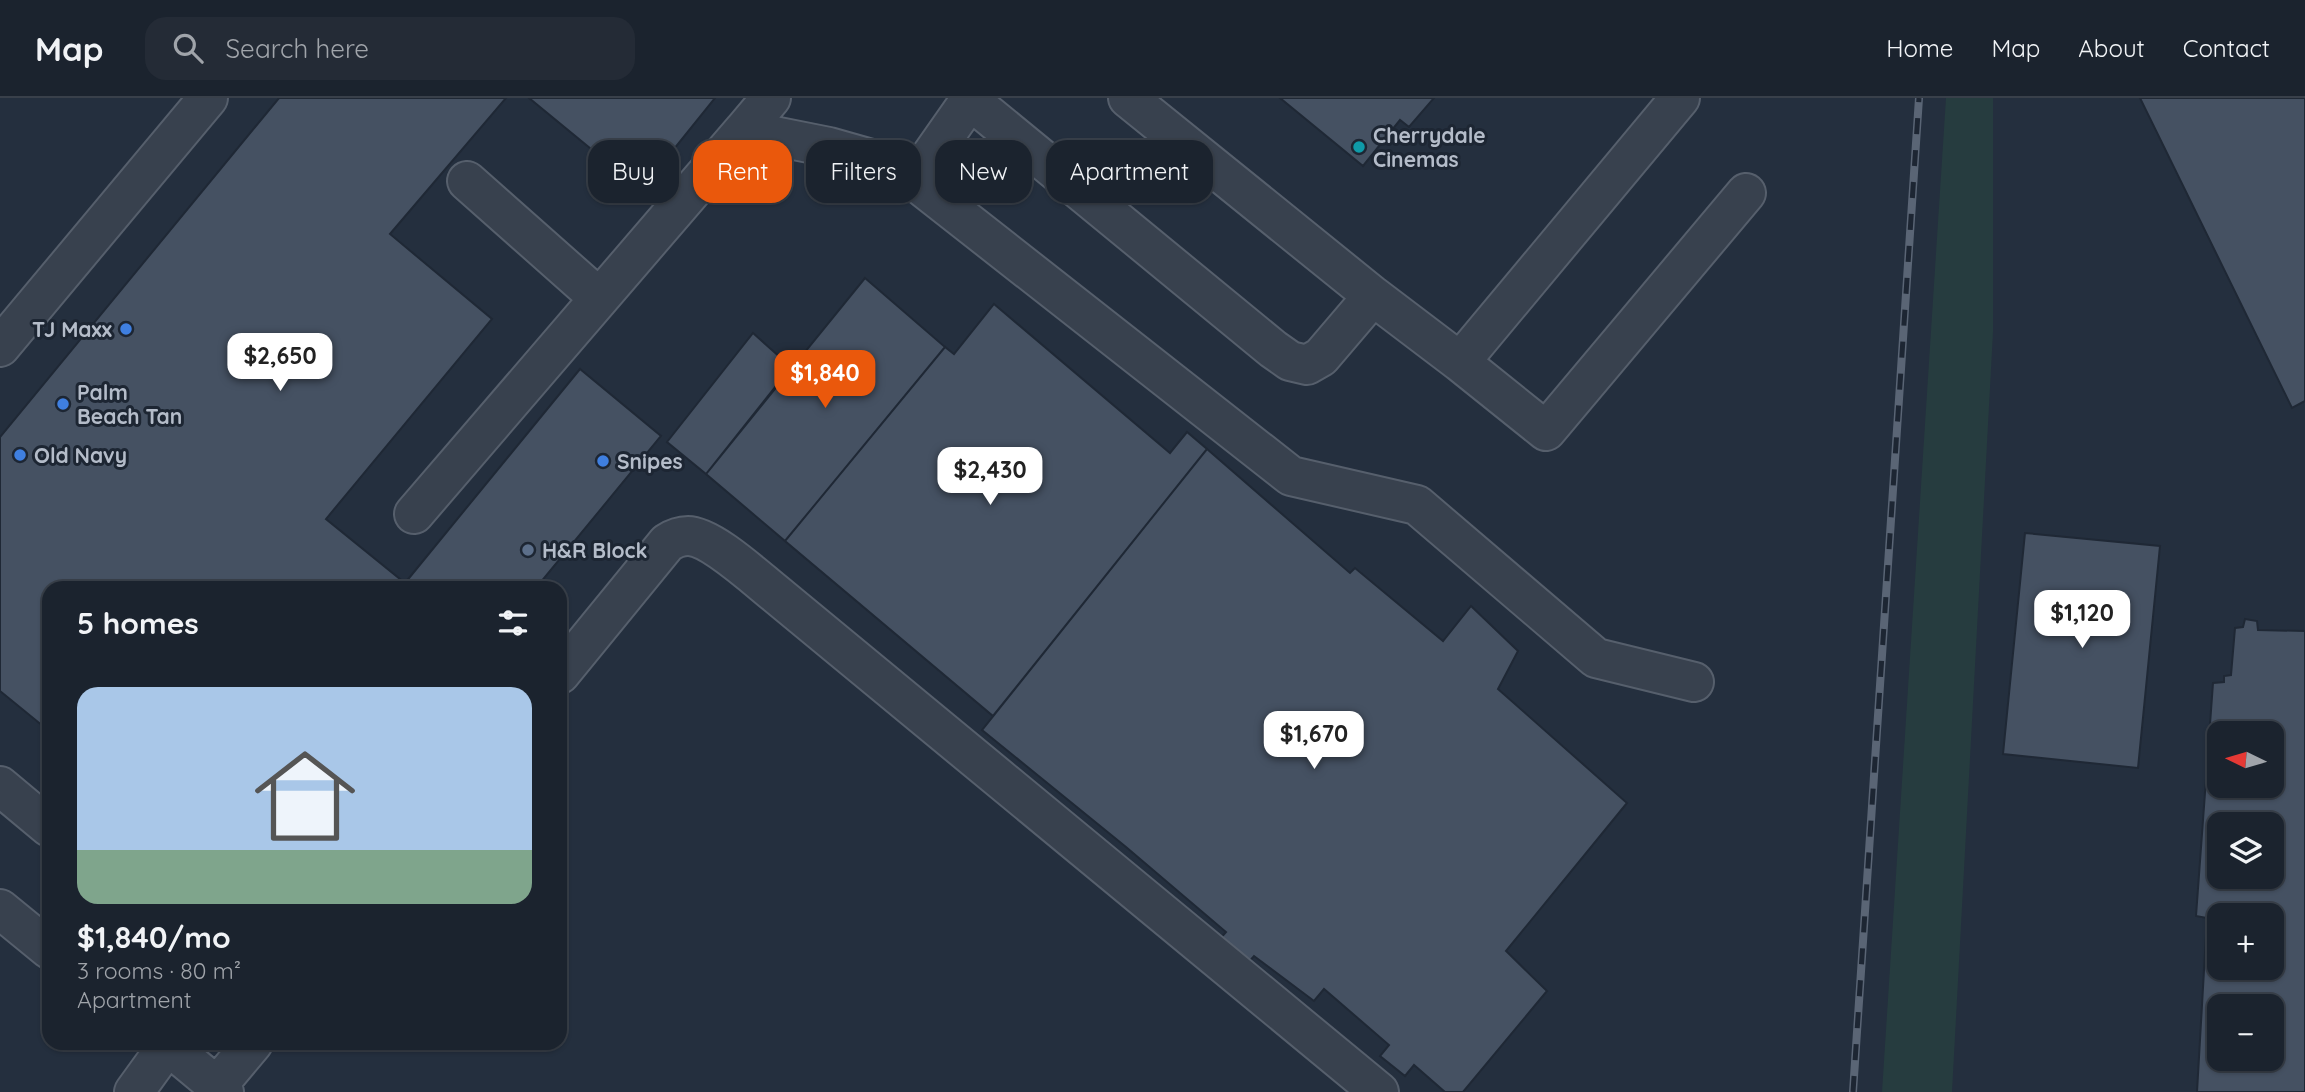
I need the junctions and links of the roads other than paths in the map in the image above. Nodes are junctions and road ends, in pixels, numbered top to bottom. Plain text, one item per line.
1 (208, 98) edge
2 (771, 98) edge
3 (1128, 98) edge
4 (1680, 98) edge
5 (971, 99) edge
6 (744, 130) junction
7 (806, 142) edge
8 (921, 170) edge
9 (467, 181) dead end
10 (921, 185) edge
11 (1745, 193) dead end
12 (1373, 296) junction
13 (599, 298) junction
14 (0, 347) edge
15 (1460, 362) junction
16 (414, 514) dead end
17 (567, 665) edge
18 (1694, 682) dead end
19 (0, 786) edge
20 (42, 821) edge
21 (0, 909) edge
22 (42, 943) edge
23 (162, 1050) edge
24 (173, 1050) edge
25 (248, 1050) edge
26 (1358, 1086) edge
27 (221, 1089) edge
28 (134, 1092) edge

1 - 14 lane
2 - 6 lane
3 - 12 lane
4 - 15 lane
5 - 8 lane
5 - 12 lane
6 - 7 lane
6 - 13 lane
9 - 13 lane
10 - 18 lane
11 - 15 lane
12 - 15 lane
13 - 16 lane
17 - 26 lane
19 - 20 lane
21 - 22 lane
23 - 28 lane
24 - 27 lane
25 - 27 lane

